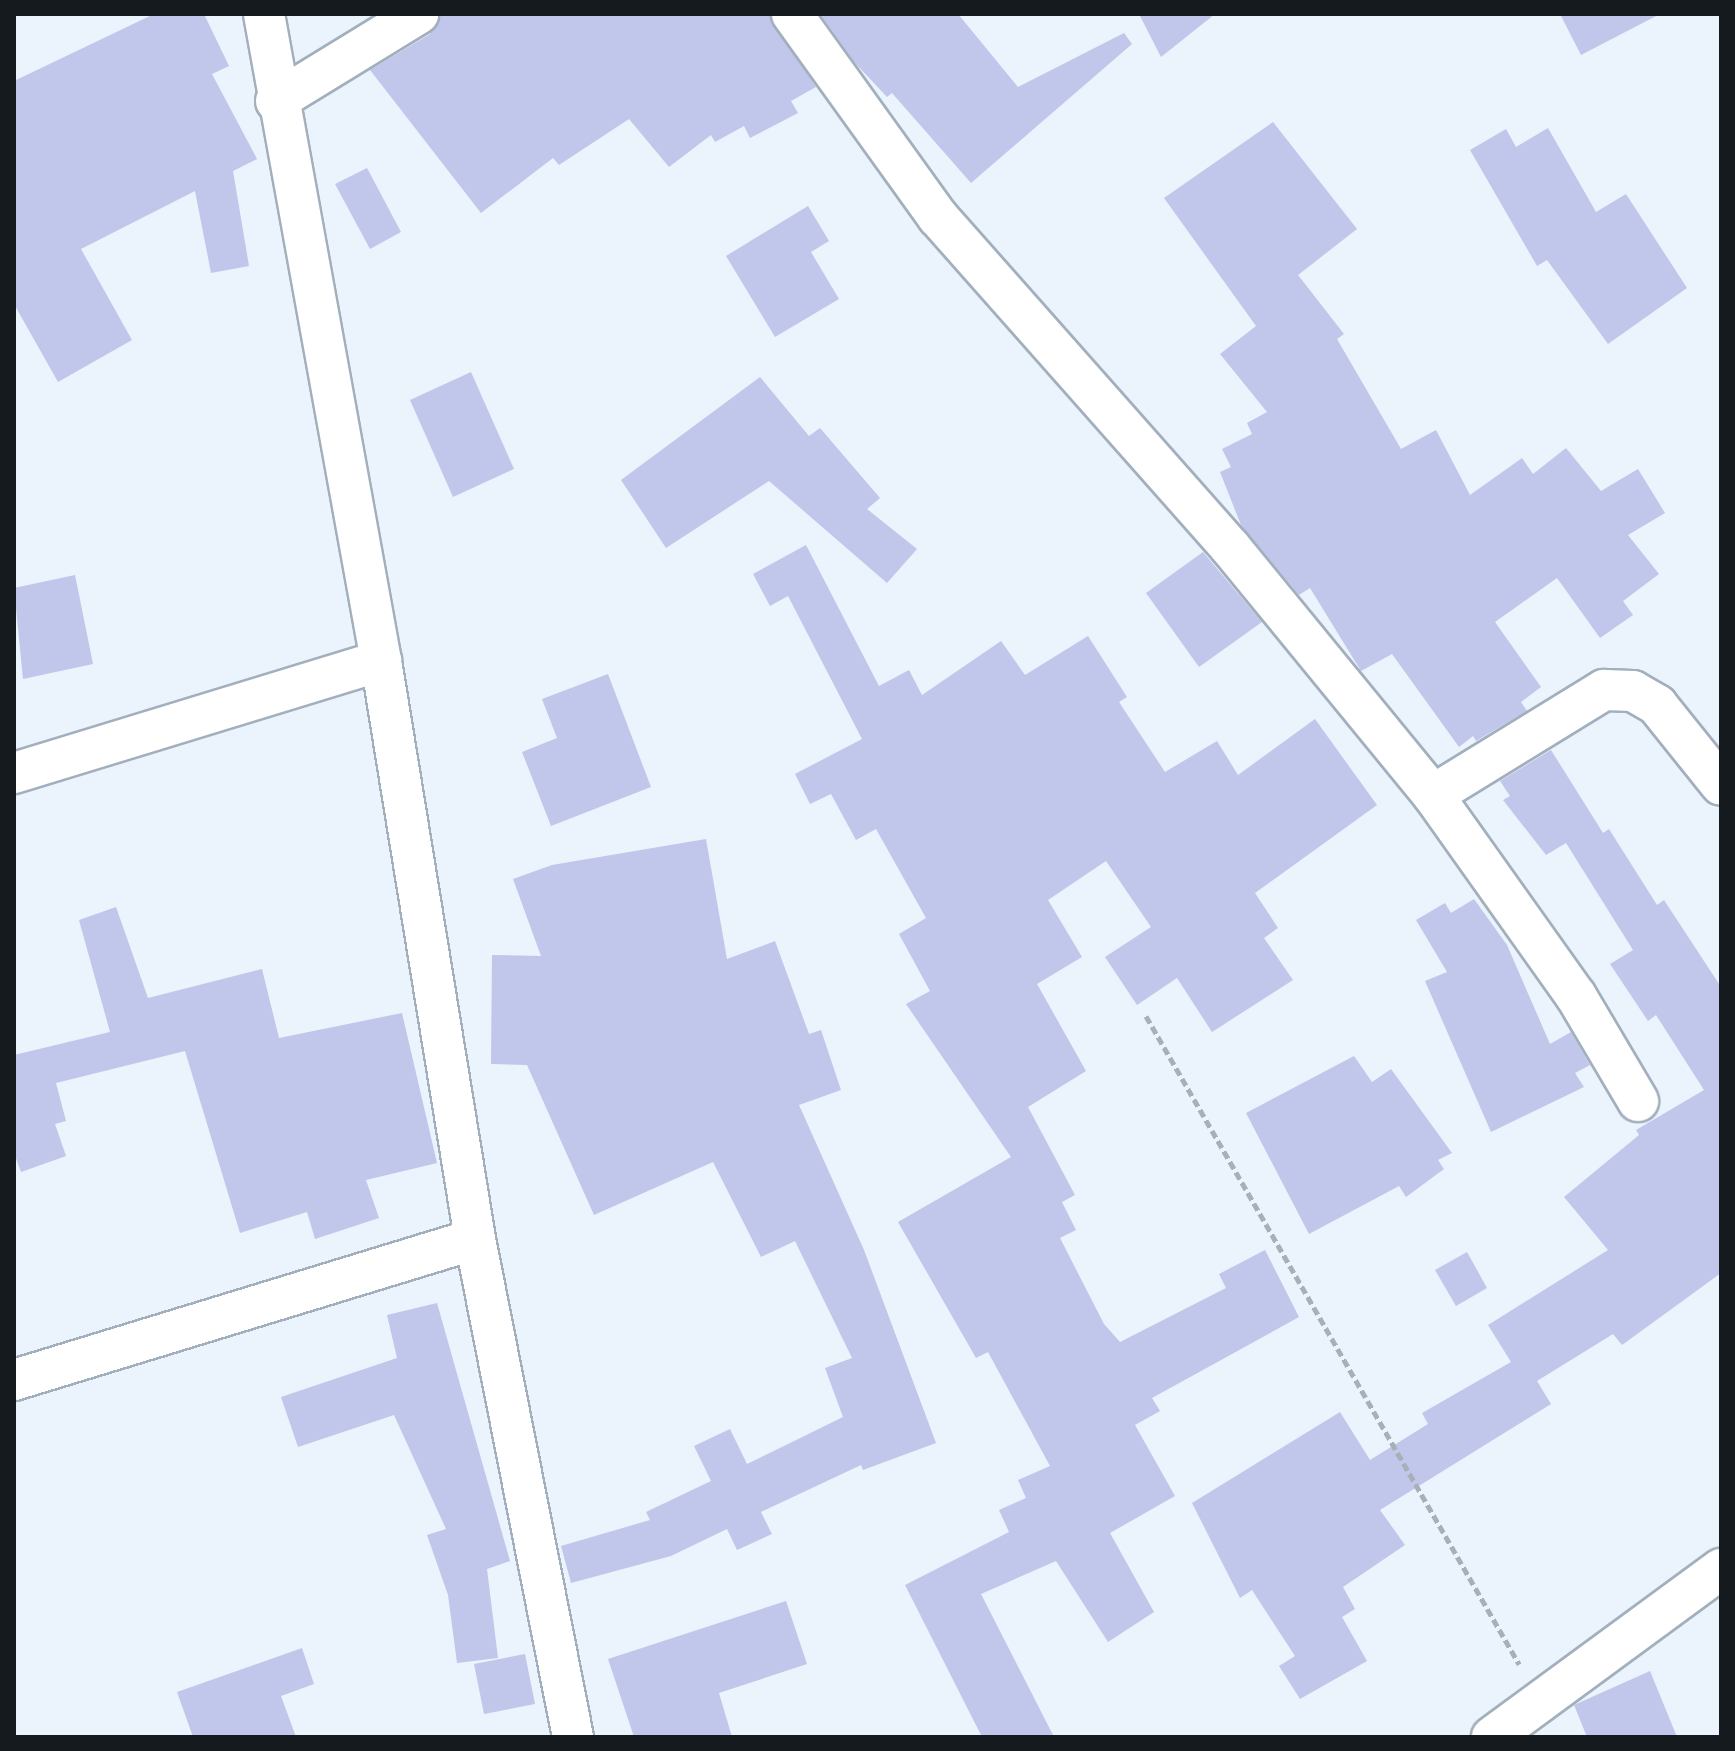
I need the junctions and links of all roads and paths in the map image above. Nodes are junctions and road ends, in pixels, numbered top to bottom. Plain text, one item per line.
1 (264, 14) edge
2 (418, 14) edge
3 (792, 14) edge
4 (276, 101) junction
5 (381, 661) junction
6 (14, 773) edge
7 (1721, 785) edge
8 (1433, 795) junction
9 (1146, 1016) dead end
10 (1638, 1101) dead end
11 (475, 1239) junction
12 (14, 1380) edge
13 (1721, 1569) edge
14 (1541, 1702) junction
15 (573, 1737) edge
16 (1492, 1737) edge

1 - 4 street
2 - 4 street
3 - 8 street
4 - 5 street
5 - 6 street
5 - 11 street
7 - 8 street
8 - 10 street
9 - 14 path
11 - 12 street
11 - 15 street
13 - 14 street
14 - 16 street

